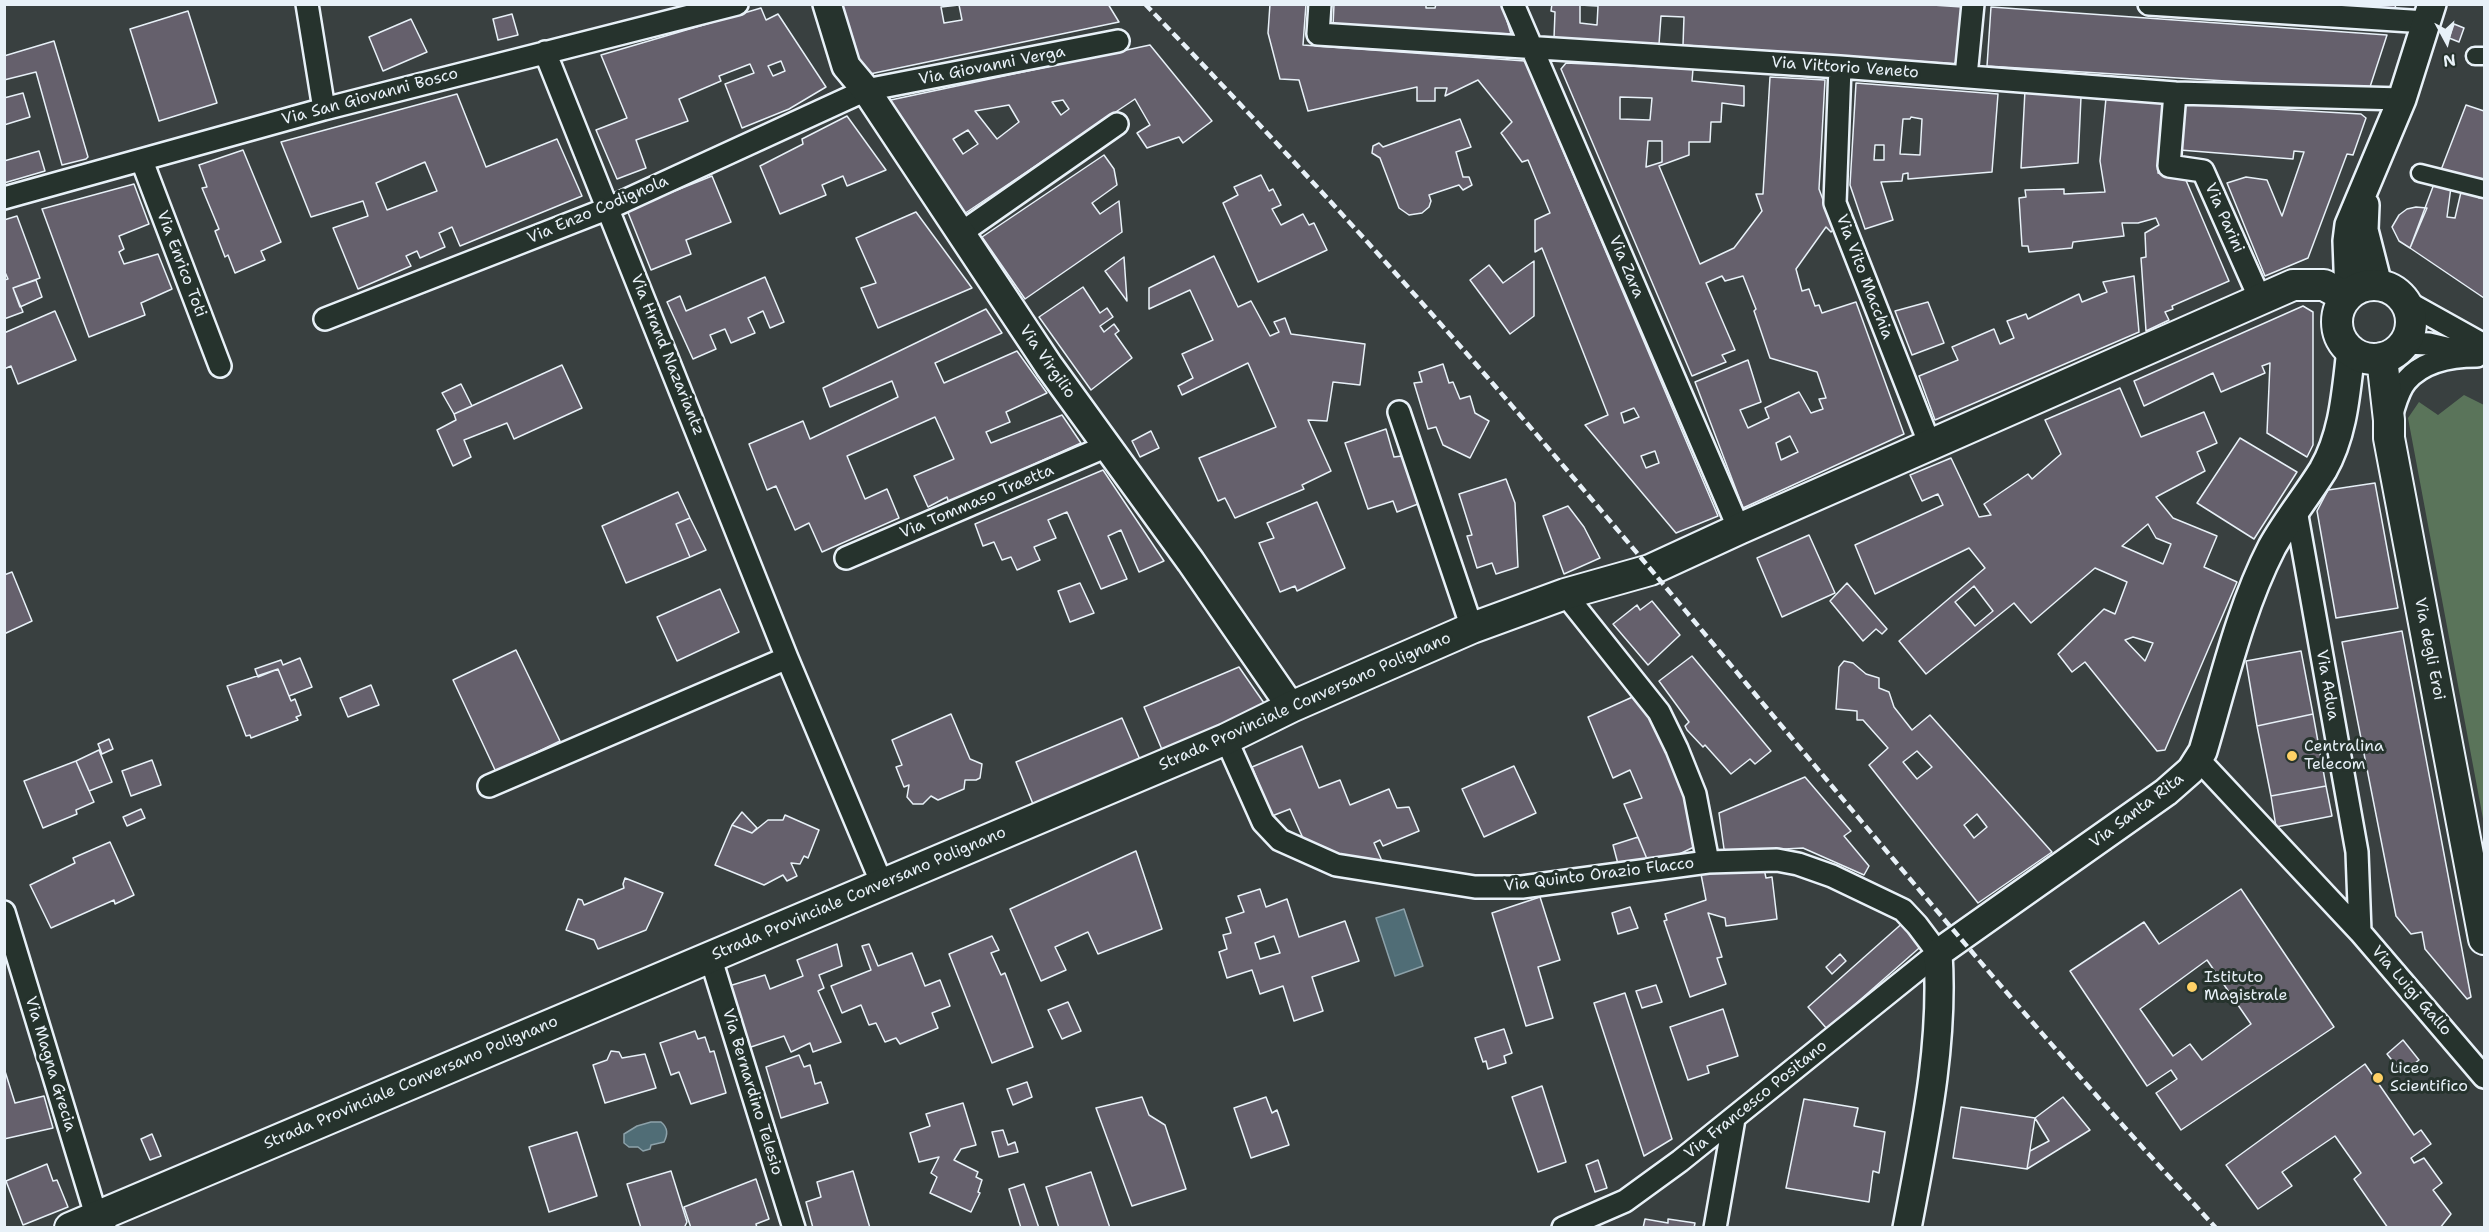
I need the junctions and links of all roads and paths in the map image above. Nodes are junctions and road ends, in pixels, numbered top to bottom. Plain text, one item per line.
1 (306, 4) edge
2 (737, 4) edge
3 (827, 4) edge
4 (1320, 4) edge
5 (1513, 4) edge
6 (1973, 4) edge
7 (2149, 4) edge
8 (2429, 13) edge
9 (1118, 41) dead end
10 (1533, 50) junction
11 (545, 52) junction
12 (1840, 67) junction
13 (1966, 76) junction
14 (866, 90) junction
15 (2175, 93) junction
16 (2402, 99) junction
17 (324, 109) junction
18 (1117, 124) dead end
19 (142, 161) junction
20 (2420, 173) dead end
21 (2368, 183) junction
22 (2484, 189) edge
23 (4, 198) edge
24 (609, 208) junction
25 (961, 233) junction
26 (2378, 285) junction
27 (2348, 296) junction
28 (2260, 299) junction
29 (2404, 301) junction
30 (325, 319) dead end
31 (2350, 350) junction
32 (2393, 350) junction
33 (2482, 354) edge
34 (220, 366) dead end
35 (1399, 412) dead end
36 (2390, 420) junction
37 (1930, 445) junction
38 (1107, 446) junction
39 (2296, 510) junction
40 (1739, 529) junction
41 (846, 558) dead end
42 (1565, 594) junction
43 (1472, 628) junction
44 (787, 658) junction
45 (1291, 707) junction
46 (1226, 739) junction
47 (2198, 759) junction
48 (489, 786) dead end
49 (1708, 862) junction
50 (882, 884) junction
51 (4, 912) edge
52 (2360, 932) junction
53 (2484, 939) edge
54 (1938, 953) junction
55 (710, 956) junction
56 (2484, 1077) edge
57 (1734, 1119) junction
58 (91, 1223) edge
59 (794, 1227) edge
60 (1563, 1227) edge
61 (1715, 1227) edge
62 (1907, 1227) edge

1 - 17 street
2 - 11 street, Via San Giovanni Bosco
3 - 14 street, Via Virgilio
4 - 10 street, Via Vittorio Veneto
5 - 10 street, Via Zara
6 - 13 street
7 - 8 street
8 - 16 street
9 - 14 street, Via Giovanni Verga
10 - 12 street, Via Vittorio Veneto
10 - 40 street, Via Zara
11 - 17 street, Via San Giovanni Bosco
11 - 24 street, Via Hrand Nazariantz
12 - 13 street, Via Vittorio Veneto
12 - 37 street, Via Vito Macchia
13 - 15 street, Via Vittorio Veneto
14 - 24 street, Via Enzo Codignola
14 - 25 street, Via Virgilio
15 - 16 street, Via Vittorio Veneto
15 - 28 street, Via Parini
16 - 21 street
17 - 19 street, Via San Giovanni Bosco
18 - 25 street
19 - 23 street, Via San Giovanni Bosco
19 - 34 street, Via Enrico Toti
20 - 22 street
21 - 26 street
21 - 27 street
24 - 30 street, Via Enzo Codignola
24 - 44 street, Via Hrand Nazariantz
25 - 38 street, Via Virgilio
26 - 27 main road
26 - 29 main road
27 - 28 main road, Strada Provinciale Conversano Polignano
27 - 31 main road
28 - 37 main road, Strada Provinciale Conversano Polignano
29 - 32 main road
29 - 33 street
31 - 32 main road
31 - 39 street, Via Santa Rita
32 - 33 street
32 - 36 main road, Via degli Eroi
33 - 36 street
35 - 43 street
36 - 53 main road, Via degli Eroi
37 - 40 main road, Strada Provinciale Conversano Polignano
38 - 41 street, Via Tommaso Traetta
38 - 45 street, Via Virgilio
39 - 47 street, Via Santa Rita
39 - 52 street, Via Adua
40 - 42 main road, Strada Provinciale Conversano Polignano
42 - 43 main road, Strada Provinciale Conversano Polignano
42 - 49 street
43 - 45 main road, Strada Provinciale Conversano Polignano
44 - 48 street
44 - 50 street, Via Hrand Nazariantz
45 - 46 main road, Strada Provinciale Conversano Polignano
46 - 49 street, Via Quinto Orazio Flacco
46 - 50 main road, Strada Provinciale Conversano Polignano
47 - 52 street, Via Luigi Gallo
47 - 54 street, Via Santa Rita
49 - 54 street, Via Quinto Orazio Flacco
50 - 55 main road, Strada Provinciale Conversano Polignano
51 - 58 street, Via Magna Grecia
52 - 56 street, Via Luigi Gallo
54 - 57 street, Via Francesco Positano
54 - 62 street
55 - 58 main road, Strada Provinciale Conversano Polignano
55 - 59 street, Via Bernardino Telesio
57 - 60 street, Via Francesco Positano
57 - 61 street

